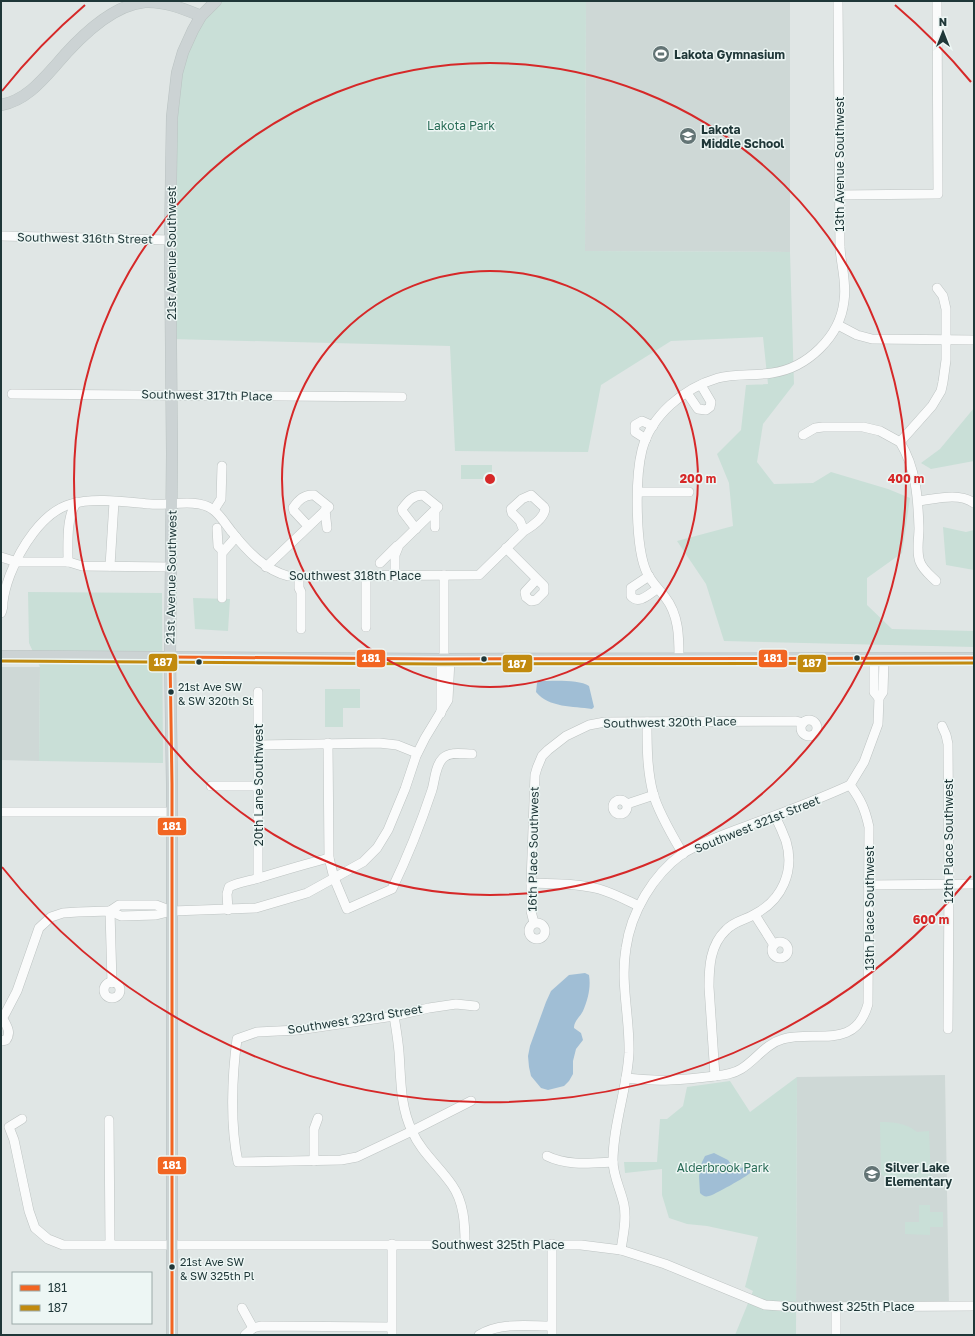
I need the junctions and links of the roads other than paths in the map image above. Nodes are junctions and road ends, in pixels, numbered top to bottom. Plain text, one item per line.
1 (216, 1) edge
2 (838, 1) edge
3 (937, 1) edge
4 (131, 3) edge
5 (201, 16) junction
6 (1, 105) edge
7 (839, 195) junction
8 (1, 236) edge
9 (170, 240) junction
10 (937, 288) dead end
11 (838, 325) junction
12 (974, 340) edge
13 (946, 341) junction
14 (701, 385) junction
15 (687, 393) junction
16 (12, 394) dead end
17 (172, 395) junction
18 (402, 397) dead end
19 (653, 426) junction
20 (802, 435) dead end
21 (646, 439) junction
22 (900, 442) junction
23 (222, 466) dead end
24 (638, 492) junction
25 (689, 492) dead end
26 (918, 501) junction
27 (77, 502) junction
28 (114, 502) junction
29 (974, 503) edge
30 (172, 504) junction
31 (214, 510) junction
32 (325, 510) junction
33 (435, 511) junction
34 (308, 526) junction
35 (435, 527) dead end
36 (217, 528) dead end
37 (327, 528) dead end
38 (416, 529) junction
39 (524, 531) dead end
40 (236, 537) junction
41 (398, 546) junction
42 (506, 548) junction
43 (223, 551) junction
44 (1, 557) edge
45 (17, 562) junction
46 (68, 562) junction
47 (380, 563) dead end
48 (110, 566) junction
49 (172, 567) junction
50 (266, 567) junction
51 (444, 575) junction
52 (299, 576) junction
53 (366, 576) junction
54 (395, 576) junction
55 (649, 576) junction
56 (537, 579) dead end
57 (936, 581) dead end
58 (657, 589) junction
59 (222, 598) dead end
60 (1, 613) edge
61 (366, 627) dead end
62 (302, 629) dead end
63 (1, 656) edge
64 (170, 657) junction
65 (679, 658) junction
66 (974, 658) edge
67 (445, 659) junction
68 (879, 659) junction
69 (258, 692) dead end
70 (647, 722) junction
71 (803, 723) dead end
72 (942, 726) dead end
73 (328, 743) junction
74 (258, 744) junction
75 (417, 753) junction
76 (472, 754) dead end
77 (535, 775) joint
78 (850, 785) junction
79 (211, 786) dead end
80 (258, 786) junction
81 (654, 794) junction
82 (627, 804) dead end
83 (1, 812) edge
84 (172, 812) junction
85 (775, 816) junction
86 (683, 854) junction
87 (329, 858) junction
88 (258, 878) junction
89 (334, 878) junction
90 (531, 882) junction
91 (949, 884) junction
92 (974, 884) edge
93 (868, 885) junction
94 (639, 906) junction
95 (228, 910) junction
96 (110, 911) junction
97 (172, 911) junction
98 (755, 915) junction
99 (534, 923) dead end
100 (774, 945) dead end
101 (112, 983) dead end
102 (475, 1006) dead end
103 (394, 1016) junction
104 (2, 1018) edge
105 (948, 1029) dead end
106 (1, 1041) edge
107 (715, 1076) junction
108 (626, 1078) junction
109 (471, 1101) dead end
110 (318, 1118) dead end
111 (22, 1119) dead end
112 (109, 1120) dead end
113 (5, 1124) edge
114 (412, 1132) junction
115 (547, 1156) dead end
116 (314, 1161) junction
117 (613, 1162) junction
118 (110, 1244) junction
119 (392, 1244) junction
120 (465, 1244) junction
121 (552, 1244) junction
122 (173, 1245) junction
123 (621, 1250) junction
124 (974, 1306) edge
125 (836, 1307) junction
126 (242, 1308) dead end
127 (253, 1328) junction
128 (314, 1330) edge
129 (551, 1330) edge
130 (392, 1331) edge
131 (172, 1335) edge
132 (245, 1335) edge
133 (479, 1335) edge
134 (836, 1335) edge

1 - 5 main road, 21st Avenue Southwest
2 - 7 street, 13th Avenue Southwest
3 - 7 street
4 - 5 main road
4 - 6 main road
5 - 9 main road, 21st Avenue Southwest
7 - 11 street, 13th Avenue Southwest
8 - 9 street, Southwest 316th Street
9 - 17 main road, 21st Avenue Southwest
10 - 13 street
11 - 13 street
11 - 14 street
12 - 13 street
13 - 22 street
14 - 15 street
14 - 15 street
15 - 19 street
16 - 17 street, Southwest 317th Place
17 - 18 street, Southwest 317th Place
17 - 30 main road, 21st Avenue Southwest
19 - 21 street
19 - 21 street
20 - 22 street
21 - 24 street
22 - 26 street
23 - 31 street
24 - 25 street
24 - 55 street
26 - 29 street
26 - 57 street
27 - 28 street
27 - 45 street
27 - 46 street
28 - 30 street
28 - 48 street
30 - 31 street
30 - 49 main road, 21st Avenue Southwest
31 - 40 street, Southwest 318th Place
32 - 34 street
32 - 34 street
32 - 37 street
33 - 35 street
33 - 38 street
33 - 38 street
34 - 50 street
36 - 43 street
38 - 41 street
39 - 42 street, Southwest 318th Place
40 - 43 street
40 - 50 street, Southwest 318th Place
41 - 47 street
41 - 54 street
42 - 51 street, Southwest 318th Place
42 - 56 street
43 - 59 street
44 - 45 street
45 - 46 street
45 - 60 street
46 - 48 street
48 - 49 street
49 - 64 main road, 21st Avenue Southwest
50 - 52 street, Southwest 318th Place
51 - 54 street, Southwest 318th Place
51 - 67 street
52 - 53 street, Southwest 318th Place
52 - 62 street
53 - 54 street, Southwest 318th Place
53 - 61 street
55 - 58 street
55 - 58 street
58 - 65 street
63 - 64 main road
64 - 67 main road
64 - 84 main road, 21st Avenue Southwest
65 - 67 main road
65 - 68 main road
66 - 68 main road
67 - 75 street
68 - 78 street
69 - 74 street, 20th Lane Southwest
70 - 71 street, Southwest 320th Place
70 - 77 street, Southwest 320th Place
70 - 81 street
72 - 91 street, 12th Place Southwest
73 - 74 street
73 - 75 street
73 - 87 street
74 - 80 street, 20th Lane Southwest
75 - 89 street
76 - 89 street
77 - 90 street, 16th Place Southwest
78 - 85 street, Southwest 321st Street
78 - 93 street, 13th Place Southwest
79 - 80 street
80 - 88 street, 20th Lane Southwest
81 - 82 street
81 - 86 street
83 - 84 street
84 - 97 main road, 21st Avenue Southwest
85 - 86 street, Southwest 321st Street
85 - 98 street
86 - 94 street, Southwest 321st Street
87 - 88 street
87 - 89 street
88 - 95 street
89 - 95 street
90 - 94 street
90 - 99 street, 16th Place Southwest
91 - 92 street
91 - 93 street
91 - 105 street, 12th Place Southwest
93 - 107 street, 13th Place Southwest
94 - 108 street, Southwest 321st Street
95 - 97 street
96 - 97 street
96 - 101 street
96 - 104 street
97 - 122 main road, 21st Avenue Southwest
98 - 100 street
98 - 107 street
102 - 103 street, Southwest 323rd Street
103 - 114 street
103 - 116 street, Southwest 323rd Street
104 - 106 street
107 - 108 street
108 - 117 street, Southwest 321st Street
109 - 114 street
110 - 116 street
111 - 113 street
112 - 118 street
113 - 118 street, Southwest 325th Place
114 - 116 street
114 - 120 street
115 - 117 street
117 - 123 street, Southwest 321st Street
118 - 122 street, Southwest 325th Place
119 - 120 street, Southwest 325th Place
119 - 122 street, Southwest 325th Place
119 - 130 street
120 - 121 street, Southwest 325th Place
121 - 123 street, Southwest 325th Place
121 - 129 street
122 - 131 main road, 21st Avenue Southwest
123 - 125 street, Southwest 325th Place
124 - 125 street, Southwest 325th Place
125 - 134 street
126 - 127 street
127 - 128 street
127 - 132 street
128 - 130 street
129 - 133 street

